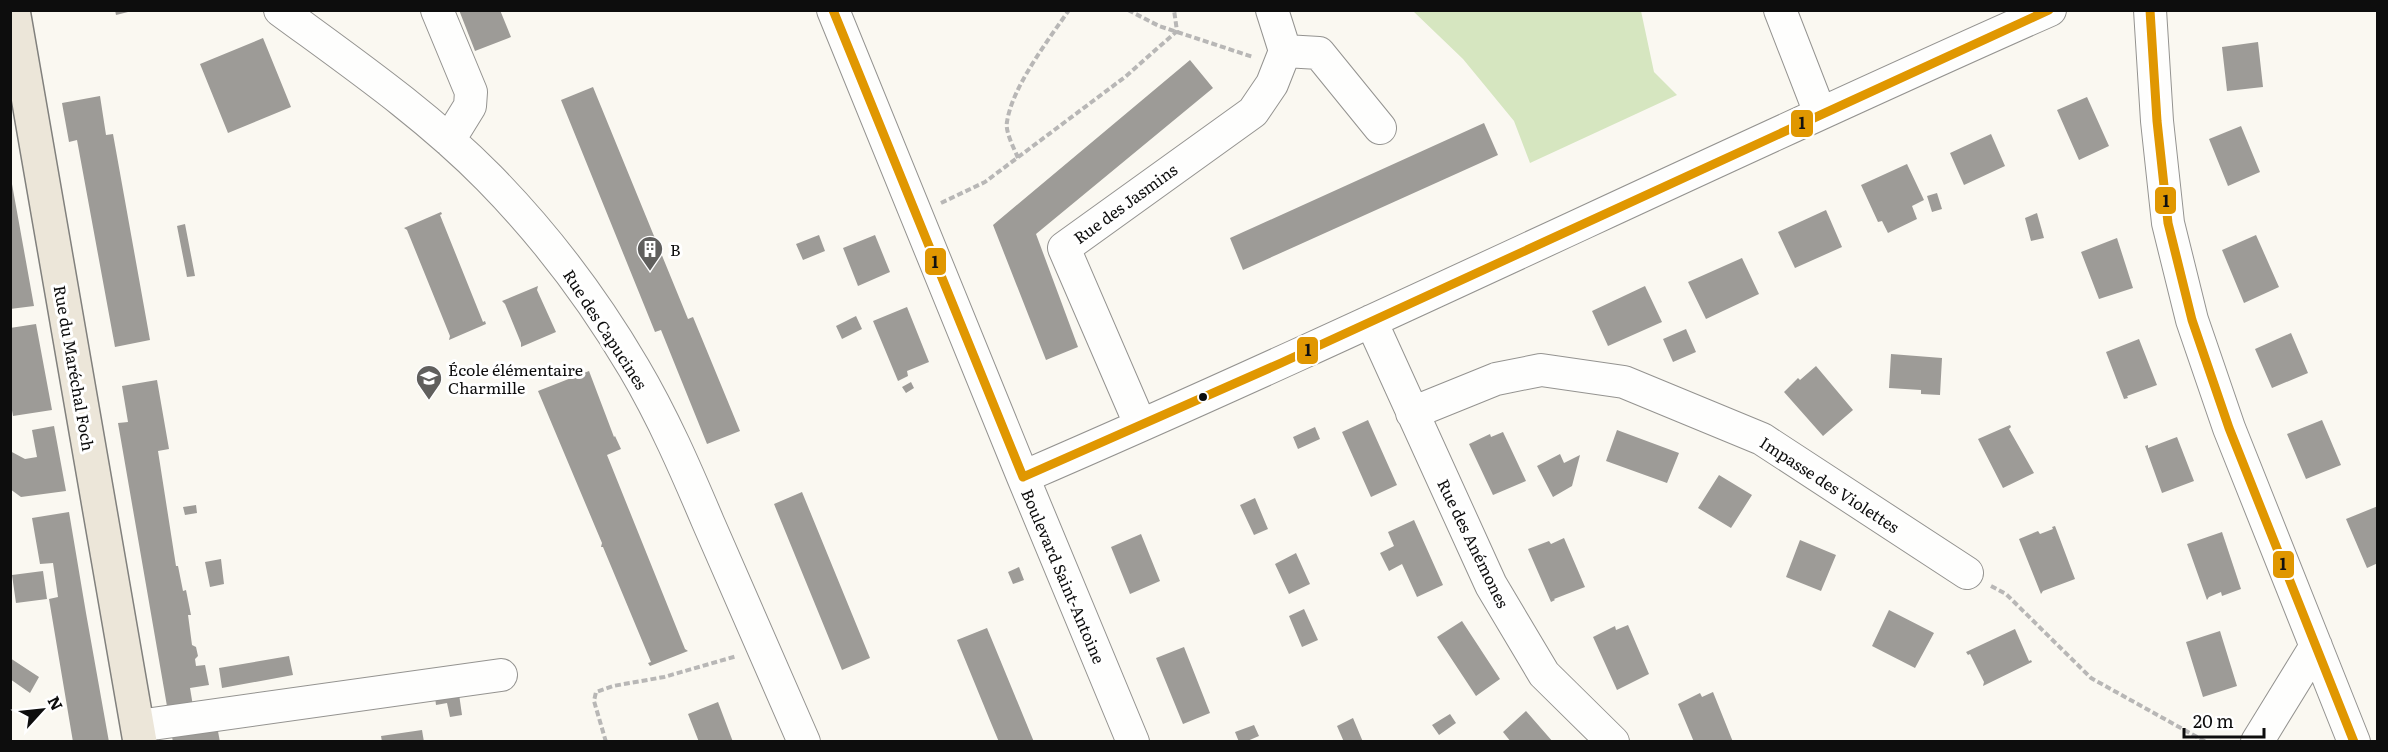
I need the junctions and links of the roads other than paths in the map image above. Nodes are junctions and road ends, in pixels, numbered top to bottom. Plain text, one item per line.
1 (13, 10) edge
2 (280, 10) edge
3 (437, 10) edge
4 (833, 10) edge
5 (1272, 10) edge
6 (1780, 10) edge
7 (2050, 10) edge
8 (2150, 10) edge
9 (1285, 51) junction
10 (1820, 114) junction
11 (1380, 128) dead end
12 (449, 140) junction
13 (1371, 321) junction
14 (1412, 413) junction
15 (1140, 424) junction
16 (1023, 477) junction
17 (1967, 573) road end
18 (2316, 646) junction
19 (501, 675) dead end
20 (139, 734) edge
21 (804, 741) edge
22 (1133, 741) edge
23 (1613, 741) edge
24 (2257, 741) edge
25 (2354, 741) edge

1 - 20 main road, Rue du Maréchal Foch
2 - 12 street, Rue des Capucines
3 - 12 street
4 - 16 street, Boulevard Saint-Antoine
5 - 9 street
6 - 10 street
7 - 10 street
8 - 18 street
9 - 11 street
9 - 15 street, Rue des Jasmins
10 - 13 street
12 - 21 street, Rue des Capucines
13 - 14 street, Rue des Anémones
13 - 15 street
14 - 17 street, Impasse des Violettes
14 - 23 street, Rue des Anémones
15 - 16 street
16 - 22 street, Boulevard Saint-Antoine
18 - 24 street
18 - 25 street
19 - 20 street, Rue du Maréchal Foch

